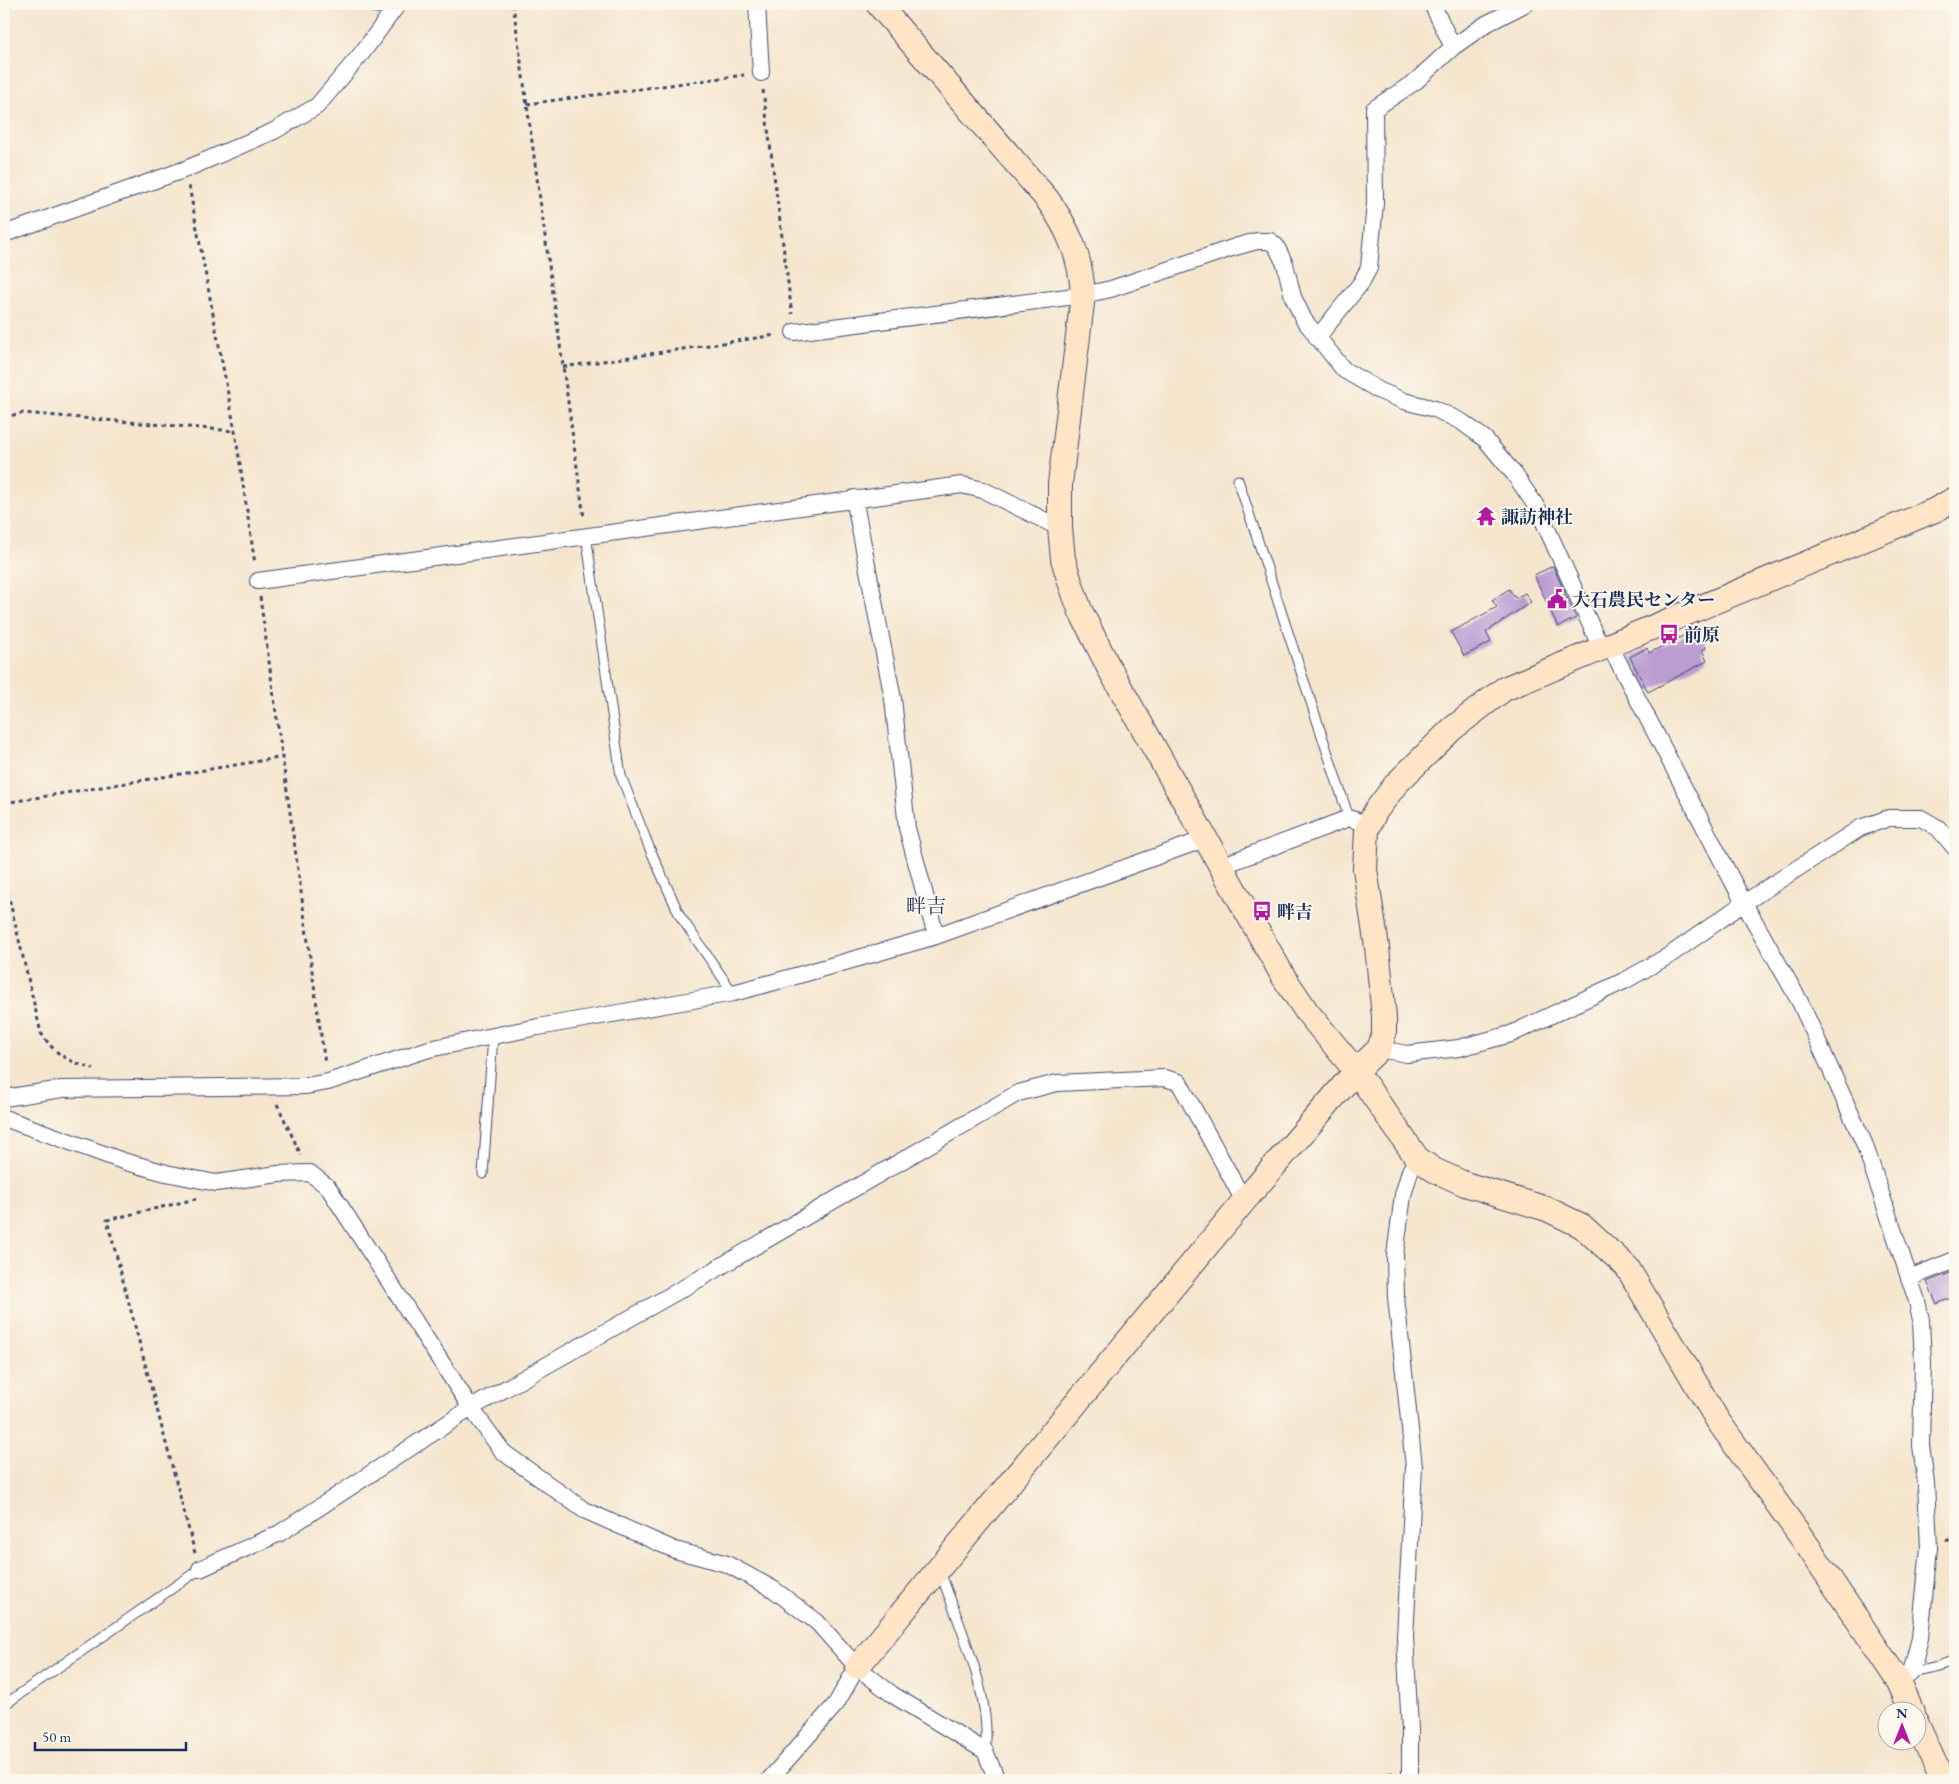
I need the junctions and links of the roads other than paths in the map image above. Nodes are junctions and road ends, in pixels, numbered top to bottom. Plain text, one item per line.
1 (372, 4) edge
2 (757, 4) edge
3 (878, 4) edge
4 (1432, 4) edge
5 (1525, 4) edge
6 (397, 6) edge
7 (1454, 47) junction
8 (761, 72) road end
9 (4, 234) edge
10 (1083, 295) junction
11 (794, 332) road end
12 (1318, 338) junction
13 (1238, 480) dead end
14 (854, 498) junction
15 (1955, 499) edge
16 (1060, 528) junction
17 (586, 535) junction
18 (258, 581) road end
19 (1605, 646) junction
20 (1359, 821) junction
21 (1206, 840) junction
22 (1955, 848) edge
23 (1221, 866) junction
24 (1744, 903) junction
25 (936, 936) junction
26 (733, 993) junction
27 (493, 1036) junction
28 (1378, 1049) junction
29 (1356, 1071) junction
30 (4, 1098) edge
31 (4, 1118) edge
32 (1417, 1158) junction
33 (483, 1174) dead end
34 (1244, 1202) junction
35 (1955, 1260) edge
36 (1909, 1278) junction
37 (471, 1408) junction
38 (939, 1568) junction
39 (200, 1569) joint
40 (1955, 1661) edge
41 (857, 1667) junction
42 (1905, 1678) junction
43 (1910, 1702) edge
44 (4, 1705) edge
45 (1926, 1744) edge
46 (985, 1751) junction
47 (1410, 1775) edge
48 (769, 1780) edge
49 (996, 1780) edge
50 (1942, 1780) edge

1 - 6 street
2 - 8 street
3 - 10 street
4 - 7 street
5 - 7 street
6 - 9 street
7 - 12 street
10 - 11 street
10 - 12 street
10 - 16 street
12 - 19 street
13 - 20 lane
14 - 16 street
14 - 17 street
14 - 25 street
15 - 19 street
16 - 21 street
17 - 18 street
17 - 26 lane
19 - 20 street
19 - 24 street
20 - 23 street
20 - 28 street
21 - 23 street
21 - 25 street
22 - 24 street
23 - 29 street
24 - 28 street
24 - 36 street
25 - 26 street
26 - 27 street
27 - 30 street
27 - 33 lane
28 - 29 street
29 - 32 street
29 - 34 street
31 - 37 street
32 - 42 street
32 - 47 street
34 - 37 street
34 - 38 street
35 - 36 street
36 - 42 street
37 - 39 street
37 - 41 street
38 - 41 street
38 - 46 lane
39 - 44 lane
40 - 42 lane
41 - 46 street
41 - 48 street
42 - 43 street
45 - 50 street
46 - 49 street

